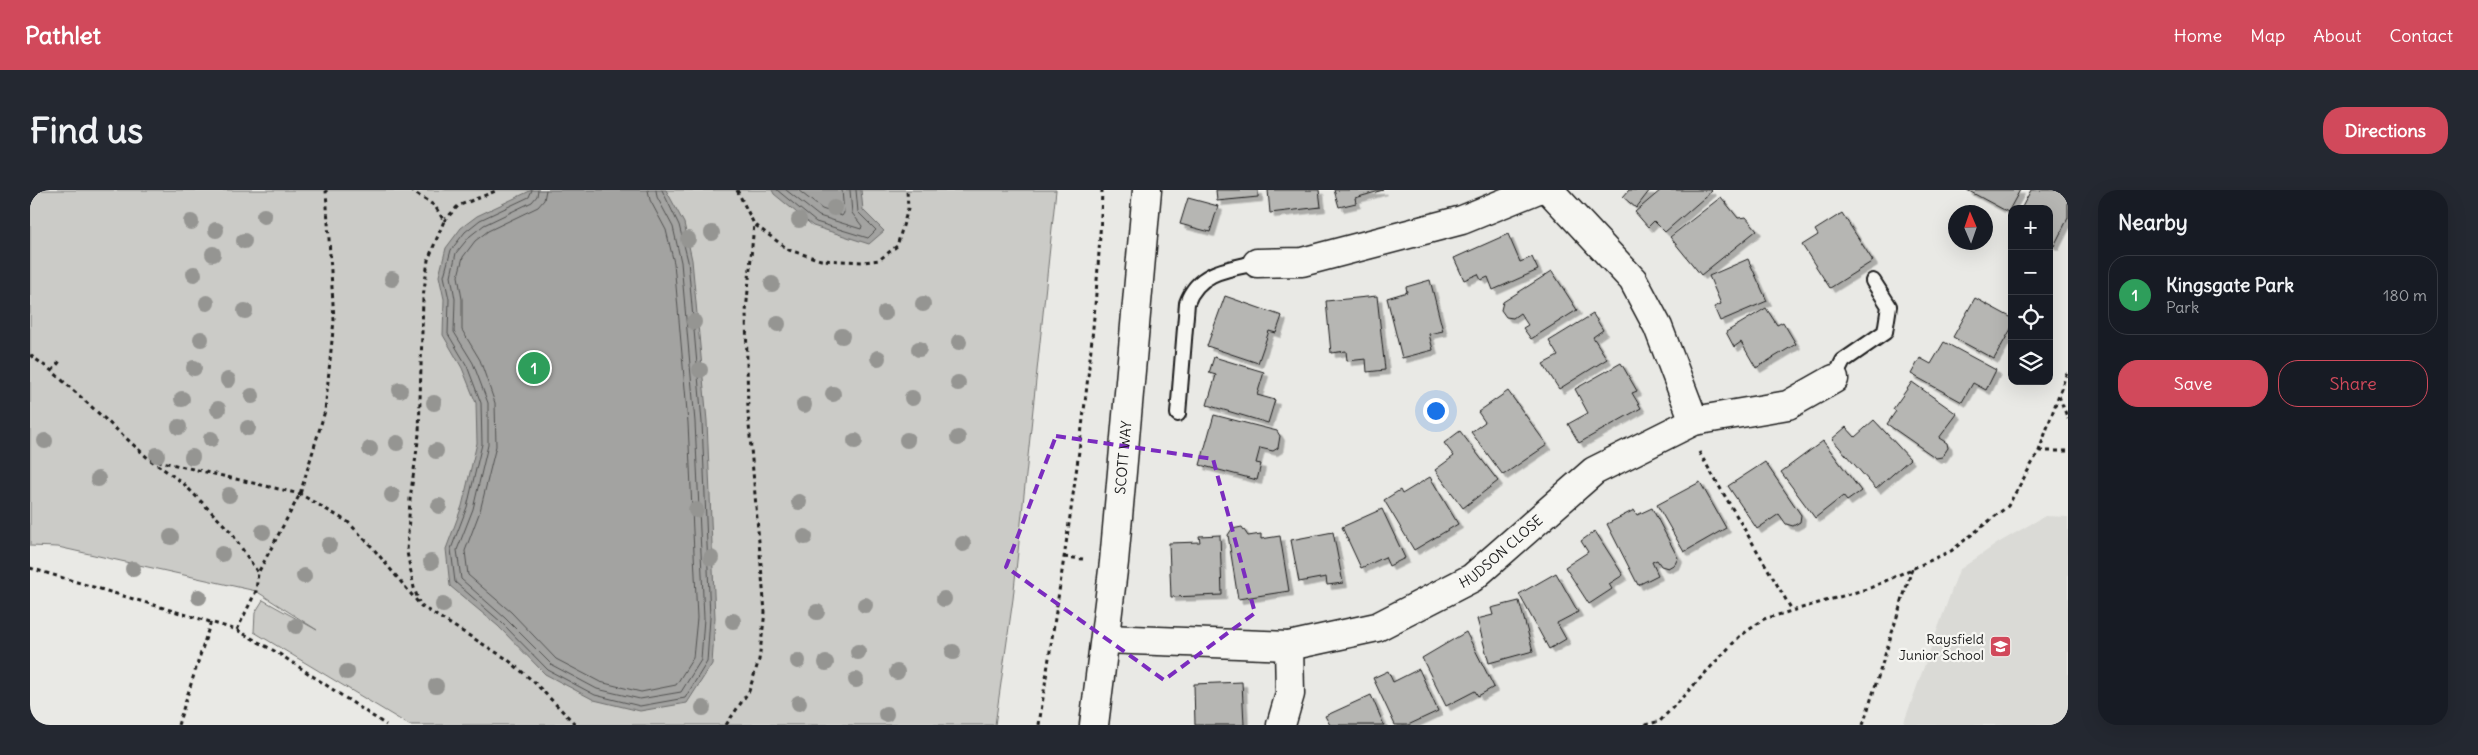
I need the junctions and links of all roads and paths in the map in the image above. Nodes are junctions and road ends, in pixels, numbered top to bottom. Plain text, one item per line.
1 (326, 190) edge
2 (410, 190) edge
3 (498, 190) edge
4 (737, 190) edge
5 (908, 190) edge
6 (1102, 190) edge
7 (1147, 190) edge
8 (1536, 190) edge
9 (1549, 190) edge
10 (444, 221) junction
11 (754, 224) junction
12 (1256, 263) joint
13 (1873, 281) dead end
14 (30, 355) edge
15 (60, 360) dead end
16 (2068, 368) edge
17 (52, 370) junction
18 (1834, 379) joint
19 (2059, 395) junction
20 (1178, 414) dead end
21 (2068, 419) edge
22 (1689, 423) junction
23 (2040, 451) junction
24 (2068, 451) edge
25 (149, 459) junction
26 (300, 494) junction
27 (30, 568) edge
28 (1912, 568) junction
29 (258, 573) junction
30 (421, 606) junction
31 (1792, 610) junction
32 (211, 620) junction
33 (237, 630) junction
34 (1105, 639) junction
35 (1290, 646) junction
36 (178, 725) edge
37 (386, 725) edge
38 (576, 725) edge
39 (726, 725) edge
40 (1040, 725) edge
41 (1094, 725) edge
42 (1281, 725) edge
43 (1645, 725) edge
44 (1863, 725) edge

1 - 26 path
2 - 10 path
3 - 10 path
4 - 11 path
5 - 11 path
6 - 40 path
7 - 34 street, SCOTT WAY
8 - 12 street
9 - 22 street
10 - 30 path
11 - 39 path
12 - 20 lane
13 - 18 lane
14 - 17 path
15 - 17 path
16 - 19 path
17 - 25 path
18 - 22 street, HUDSON CLOSE
19 - 21 path
19 - 23 path
22 - 31 path
22 - 35 street, HUDSON CLOSE
23 - 24 path
23 - 28 path
25 - 26 path
25 - 29 path
26 - 29 path
26 - 30 path
27 - 32 path
28 - 31 path
28 - 44 path
29 - 33 path
30 - 38 path
31 - 43 path
32 - 33 path
32 - 36 path
33 - 37 path
34 - 35 street, HUDSON CLOSE
34 - 41 street, SCOTT WAY
35 - 42 street

